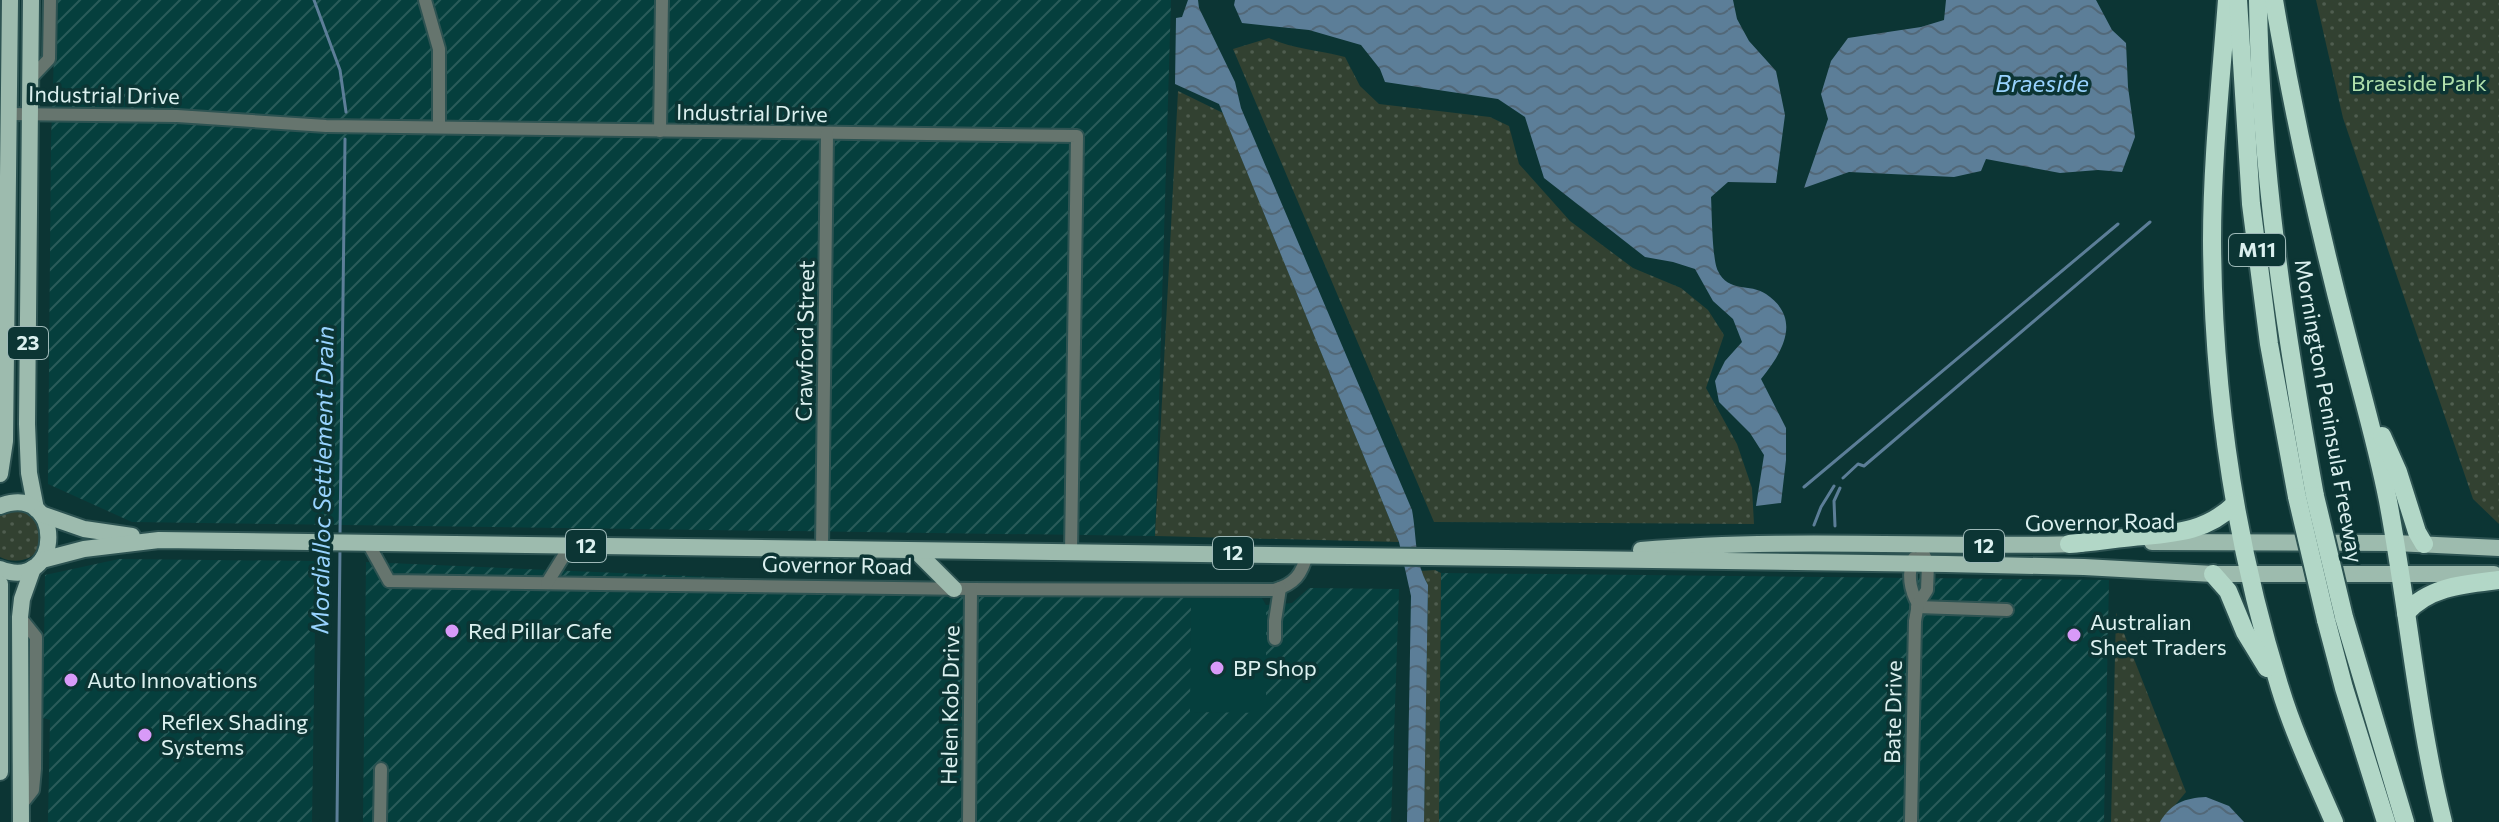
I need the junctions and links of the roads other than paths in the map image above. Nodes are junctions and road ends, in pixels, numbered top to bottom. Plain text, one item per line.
1 (10, 0) edge
2 (31, 0) edge
3 (50, 0) edge
4 (425, 0) edge
5 (662, 0) edge
6 (2227, 0) edge
7 (2238, 0) edge
8 (2258, 0) edge
9 (2274, 0) edge
10 (30, 79) junction
11 (30, 113) junction
12 (9, 114) junction
13 (439, 127) junction
14 (660, 131) junction
15 (827, 134) junction
16 (2366, 400) junction
17 (0, 474) edge
18 (2306, 497) junction
19 (2235, 504) junction
20 (0, 506) edge
21 (38, 512) junction
22 (159, 540) junction
23 (2242, 542) junction
24 (368, 543) junction
25 (2395, 543) junction
26 (2069, 544) junction
27 (2424, 544) junction
28 (570, 546) junction
29 (1920, 546) junction
30 (2499, 548) edge
31 (822, 549) junction
32 (916, 551) junction
33 (1071, 553) junction
34 (1307, 554) junction
35 (1560, 558) junction
36 (38, 564) junction
37 (1919, 564) junction
38 (0, 569) edge
39 (2400, 573) junction
40 (2213, 574) junction
41 (2250, 574) junction
42 (2499, 577) edge
43 (547, 583) junction
44 (0, 584) edge
45 (1280, 588) junction
46 (954, 589) junction
47 (971, 589) junction
48 (1265, 590) junction
49 (1918, 605) junction
50 (2007, 610) dead end
51 (2406, 613) junction
52 (2335, 618) junction
53 (1275, 621) junction
54 (1275, 639) dead end
55 (2281, 691) junction
56 (381, 769) dead end
57 (0, 772) edge
58 (21, 813) edge
59 (380, 822) edge
60 (969, 822) edge
61 (1911, 822) edge
62 (2334, 822) edge
63 (2386, 822) edge
64 (2405, 822) edge
65 (2443, 822) edge

1 - 12 main road, 23
2 - 10 main road, 23
3 - 10 street
4 - 13 street
5 - 14 street
6 - 19 highway
7 - 18 highway, Mornington Peninsula Freeway / M11
8 - 18 highway, Mornington Peninsula Freeway / M11
9 - 16 highway
10 - 11 main road, 23
11 - 12 street, Industrial Drive
11 - 13 street, Industrial Drive
11 - 21 main road, 23
12 - 17 main road, 23
13 - 14 street, Industrial Drive
14 - 15 street, Industrial Drive
15 - 31 street, Crawford Street
15 - 33 street, Industrial Drive
16 - 25 highway
16 - 27 highway
18 - 52 highway, Mornington Peninsula Freeway / M11, bridge
19 - 23 highway
19 - 26 highway
20 - 21 main road, Governor Road
21 - 22 main road, Governor Road / 12
21 - 36 main road, 23
22 - 24 main road, Governor Road / 12
22 - 36 main road, Governor Road / 12
23 - 25 main road, Governor Road / 12
23 - 26 main road, Governor Road / 12
23 - 41 highway
24 - 28 main road, Governor Road / 12
24 - 43 street, Governor Road
25 - 27 main road, Governor Road / 12
25 - 39 highway
26 - 29 main road, Governor Road / 12
27 - 30 main road, Governor Road / 12
28 - 31 main road, Governor Road / 12
28 - 43 street
29 - 35 main road, Governor Road / 12
29 - 37 street
31 - 32 main road, Governor Road / 12
32 - 33 main road, Governor Road / 12
32 - 46 main road
33 - 34 main road, Governor Road / 12
34 - 35 main road, Governor Road / 12
34 - 45 street
35 - 37 main road, Governor Road / 12
36 - 38 main road, Governor Road
36 - 58 main road, 23
37 - 40 main road, Governor Road / 12
37 - 49 street, Bate Drive
39 - 41 main road, Governor Road / 12
39 - 42 main road, Governor Road / 12
39 - 51 highway
40 - 41 main road, Governor Road / 12
40 - 55 highway
41 - 55 highway
42 - 51 highway
43 - 46 street, Governor Road
44 - 57 main road
45 - 48 street, Governor Road
45 - 53 street
46 - 47 street, Governor Road
47 - 48 street, Governor Road
47 - 60 street, Helen Kob Drive
48 - 53 street
49 - 50 street
49 - 61 street, Bate Drive
51 - 65 highway
52 - 63 highway, Mornington Peninsula Freeway / M11
52 - 64 highway, Mornington Peninsula Freeway / M11
53 - 54 street
55 - 62 highway
56 - 59 street

